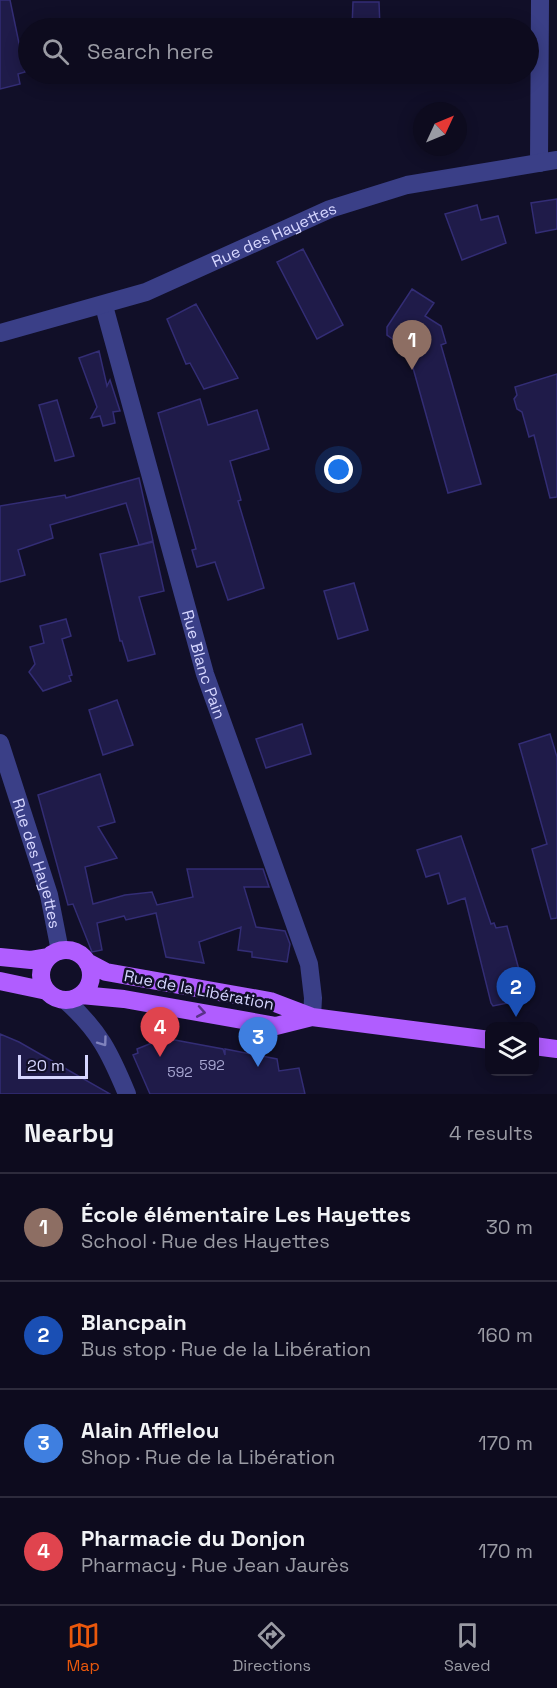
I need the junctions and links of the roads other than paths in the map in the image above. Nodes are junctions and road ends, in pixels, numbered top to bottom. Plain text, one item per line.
1 (540, 0) edge
2 (548, 161) edge
3 (104, 306) junction
4 (0, 333) edge
5 (0, 743) edge
6 (55, 954) junction
7 (0, 957) edge
8 (87, 962) junction
9 (0, 981) edge
10 (47, 991) junction
11 (73, 998) junction
12 (312, 1017) junction
13 (485, 1039) edge
14 (539, 1047) edge
15 (557, 1049) edge
16 (126, 1094) edge

1 - 2 street
2 - 3 street, Rue des Hayettes
3 - 4 street, Rue des Hayettes
3 - 12 street, Rue Blanc Pain
5 - 6 street, Rue des Hayettes
6 - 7 main road
6 - 8 main road
6 - 10 main road
8 - 11 main road
8 - 12 main road, Rue de la Libération
9 - 10 main road
10 - 11 main road
11 -> 12 main road, Rue de la Libération
11 -> 16 street
12 - 13 main road, Rue de la Libération
14 - 15 main road

